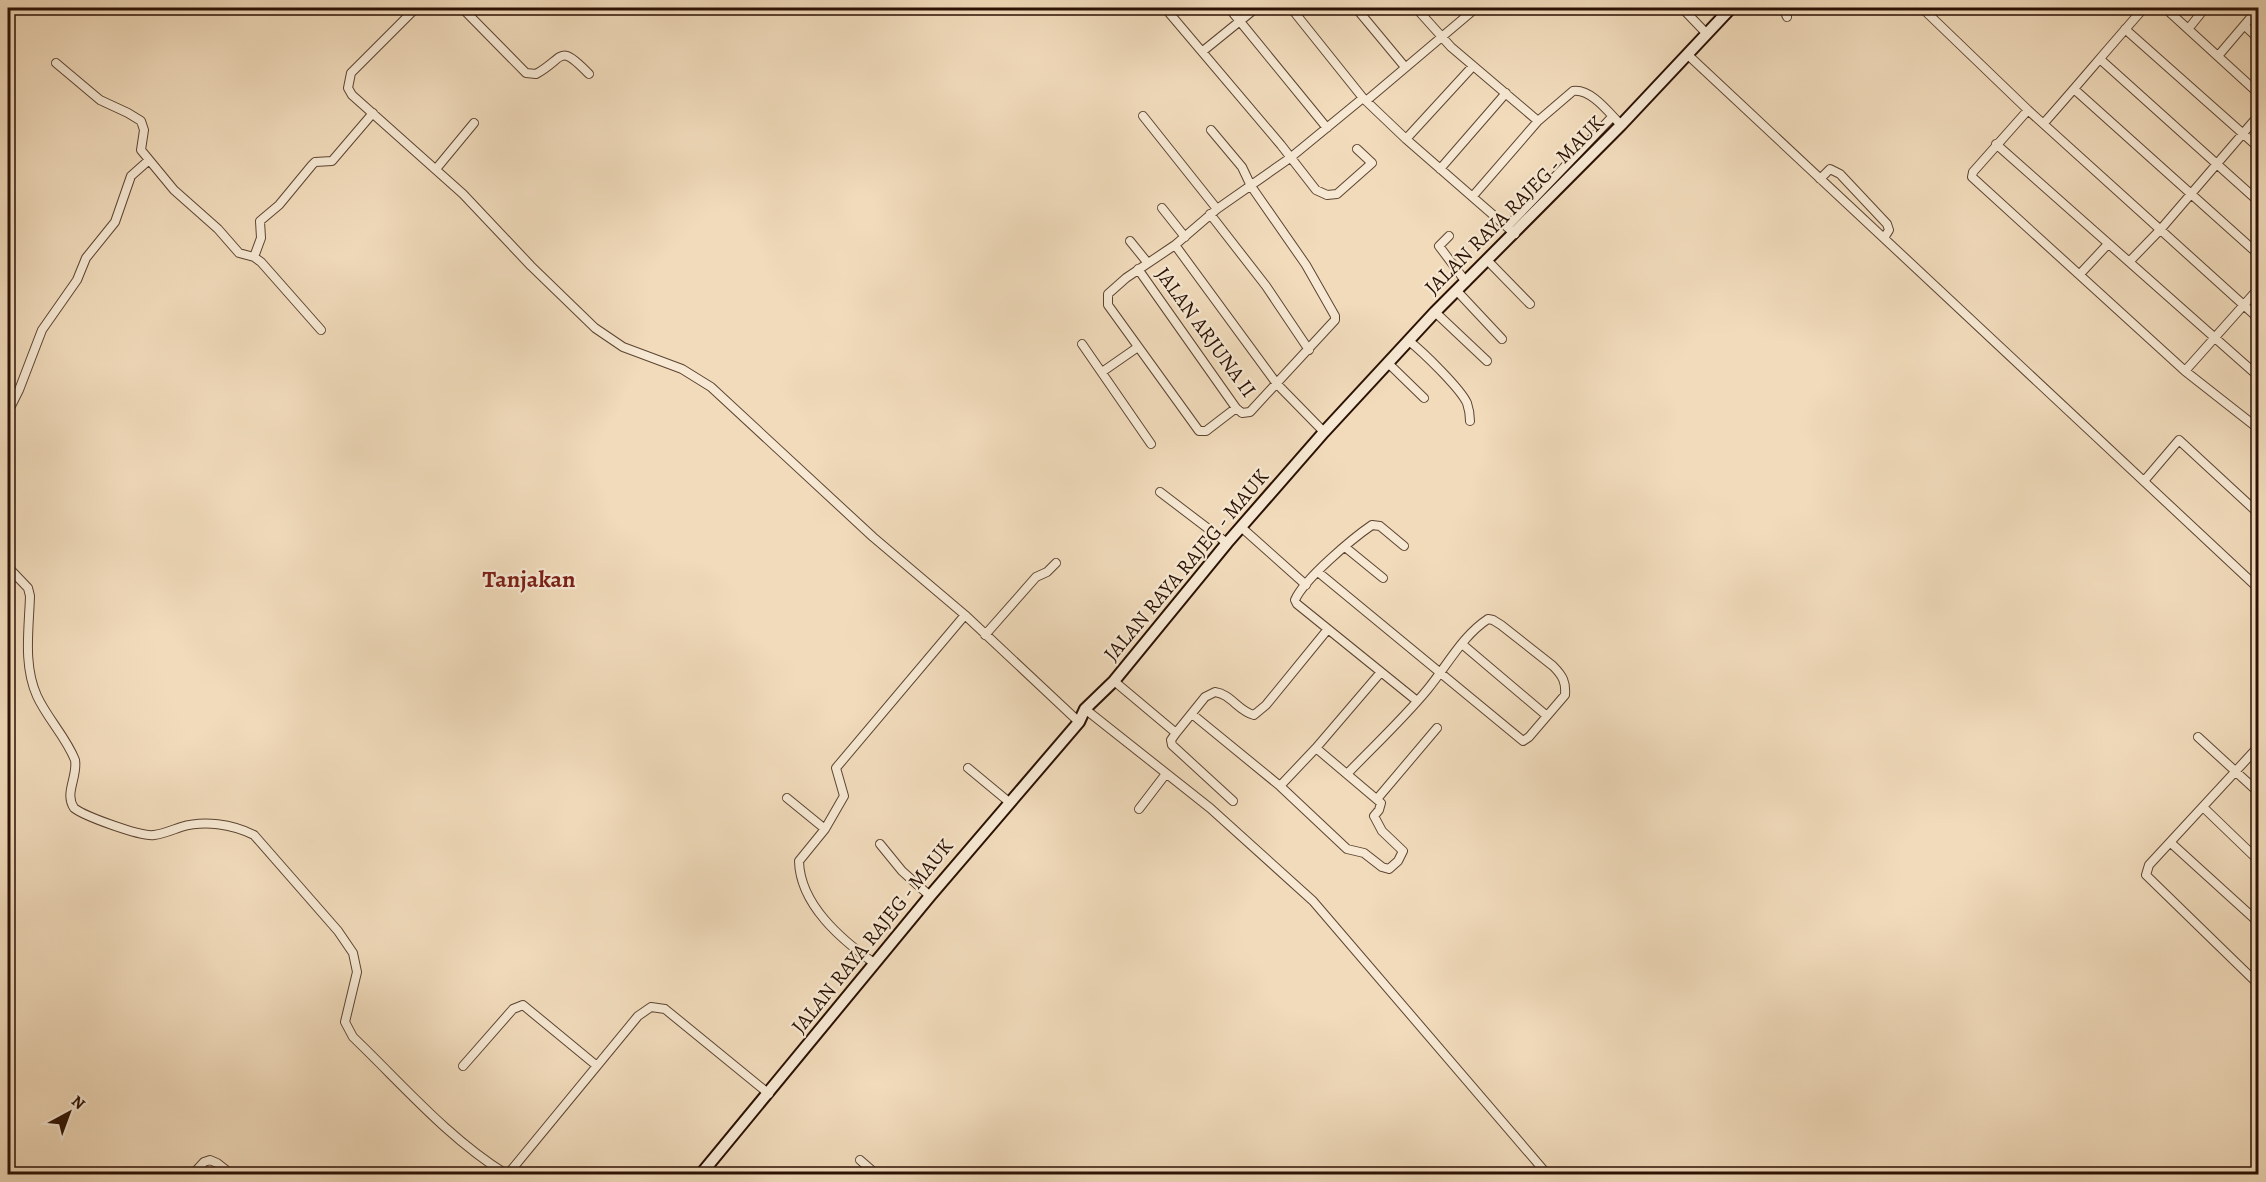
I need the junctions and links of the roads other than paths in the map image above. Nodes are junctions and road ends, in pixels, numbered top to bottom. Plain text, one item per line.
1 (416, 8) edge
2 (462, 8) edge
3 (1165, 8) edge
4 (1229, 8) edge
5 (1256, 8) edge
6 (1291, 8) edge
7 (1356, 8) edge
8 (1416, 8) edge
9 (1476, 8) edge
10 (1682, 8) edge
11 (1731, 8) edge
12 (1783, 8) edge
13 (1922, 8) edge
14 (2144, 8) edge
15 (2165, 8) edge
16 (2205, 8) edge
17 (2259, 9) edge
18 (1787, 17) dead end
19 (1240, 21) junction
20 (2244, 26) junction
21 (2189, 28) junction
22 (2125, 29) junction
23 (1707, 34) junction
24 (1440, 36) junction
25 (2259, 38) edge
26 (1203, 51) junction
27 (1688, 56) junction
28 (2218, 56) junction
29 (2101, 60) junction
30 (56, 63) dead end
31 (1473, 66) junction
32 (1405, 67) junction
33 (589, 74) dead end
34 (2074, 89) junction
35 (1506, 93) junction
36 (2259, 93) edge
37 (1365, 99) junction
38 (2028, 110) junction
39 (373, 113) junction
40 (1143, 116) dead end
41 (2259, 116) edge
42 (1612, 117) junction
43 (1538, 121) junction
44 (474, 123) dead end
45 (2044, 123) junction
46 (1621, 125) junction
47 (1327, 128) junction
48 (1211, 129) dead end
49 (2244, 133) junction
50 (1406, 139) junction
51 (1996, 144) junction
52 (2259, 147) edge
53 (1356, 149) dead end
54 (1290, 158) junction
55 (149, 160) junction
56 (2217, 164) junction
57 (436, 169) junction
58 (1440, 169) junction
59 (1820, 179) junction
60 (1251, 186) junction
61 (2191, 194) junction
62 (1473, 196) junction
63 (2259, 201) edge
64 (1162, 208) dead end
65 (1213, 212) junction
66 (1511, 230) junction
67 (2160, 230) junction
68 (1449, 236) dead end
69 (1185, 237) junction
70 (1884, 238) junction
71 (1130, 241) dead end
72 (2108, 244) junction
73 (1175, 245) junction
74 (2259, 254) edge
75 (254, 257) junction
76 (1488, 261) junction
77 (1147, 262) junction
78 (2129, 262) junction
79 (1138, 269) junction
80 (2080, 274) junction
81 (1466, 282) junction
82 (2259, 289) edge
83 (1456, 291) junction
84 (1530, 304) dead end
85 (2244, 305) junction
86 (1436, 312) junction
87 (2259, 318) edge
88 (321, 330) dead end
89 (1502, 339) dead end
90 (2214, 339) junction
91 (1409, 341) junction
92 (1082, 344) dead end
93 (1138, 347) junction
94 (1309, 350) junction
95 (1487, 361) dead end
96 (1388, 363) junction
97 (2185, 371) junction
98 (1102, 372) junction
99 (2259, 376) edge
100 (1277, 384) junction
101 (1424, 398) dead end
102 (1236, 408) junction
103 (8, 412) edge
104 (1470, 421) dead end
105 (2259, 426) edge
106 (1324, 432) junction
107 (1151, 444) dead end
108 (2144, 481) junction
109 (1160, 492) dead end
110 (2259, 513) edge
111 (1241, 527) junction
112 (1227, 543) junction
113 (1404, 546) dead end
114 (1345, 547) junction
115 (1056, 563) dead end
116 (8, 567) edge
117 (1318, 572) junction
118 (1383, 578) dead end
119 (1306, 585) junction
120 (2259, 588) edge
121 (965, 615) junction
122 (1328, 629) junction
123 (986, 635) junction
124 (1462, 644) junction
125 (1381, 672) junction
126 (1441, 672) junction
127 (1114, 681) junction
128 (1417, 701) junction
129 (1085, 709) junction
130 (1192, 714) junction
131 (1547, 716) junction
132 (1079, 722) junction
133 (1437, 728) dead end
134 (1176, 733) junction
135 (2198, 737) dead end
136 (2259, 747) edge
137 (1316, 748) junction
138 (968, 768) dead end
139 (2236, 771) junction
140 (1347, 774) junction
141 (1165, 775) junction
142 (1280, 786) junction
143 (2259, 792) edge
144 (787, 798) dead end
145 (1377, 799) junction
146 (1233, 801) dead end
147 (1009, 802) junction
148 (2203, 807) junction
149 (1138, 809) dead end
150 (825, 829) junction
151 (2171, 843) junction
152 (880, 844) dead end
153 (2259, 860) edge
154 (930, 896) junction
155 (2259, 922) edge
156 (874, 963) junction
157 (2259, 984) edge
158 (463, 1066) dead end
159 (597, 1066) junction
160 (769, 1094) junction
161 (860, 1160) dead end
162 (193, 1174) edge
163 (231, 1174) edge
164 (507, 1174) edge
165 (701, 1174) edge
166 (876, 1174) edge
167 (1546, 1174) edge

1 - 39 street
2 - 33 street
3 - 26 street
4 - 19 street
5 - 19 street
6 - 37 street
7 - 32 street
8 - 24 street
9 - 24 street
10 - 23 street
11 - 23 main road, JALAN RAYA RAJEG - MAUK
12 - 18 street
13 - 38 street
14 - 22 street
15 - 21 street
16 - 21 street
17 - 20 street
19 - 26 street
19 - 47 street
20 - 25 street
20 - 28 street
21 - 28 street
22 - 29 street
22 - 49 street
23 - 27 main road, JALAN RAYA RAJEG - MAUK
24 - 31 street
24 - 32 street
26 - 54 street
27 - 46 main road, JALAN RAYA RAJEG - MAUK
27 - 59 street
28 - 36 street
29 - 34 street
29 - 56 street
30 - 55 street
31 - 35 street
31 - 50 street
32 - 37 street
34 - 45 street
34 - 61 street
35 - 43 street
35 - 58 street
37 - 47 street
37 - 50 street
38 - 45 street
38 - 51 street
39 - 57 street
39 - 75 street
40 - 65 street
41 - 49 street
42 - 43 street
42 - 46 street
42 - 66 street
43 - 62 street
44 - 57 street
45 - 67 street
46 - 66 main road, JALAN RAYA RAJEG - MAUK
47 - 54 street
48 - 60 street
49 - 52 street
49 - 56 street
50 - 58 street
51 - 72 street
51 - 80 street
53 - 54 street
54 - 60 street
55 - 75 street
55 - 103 street
56 - 61 street
56 - 63 street
57 - 121 street
58 - 62 street
59 - 70 street
59 - 70 street
60 - 65 street
60 - 94 street
61 - 67 street
61 - 74 street
62 - 66 street
64 - 69 street
65 - 69 street
65 - 94 street
66 - 76 main road, JALAN RAYA RAJEG - MAUK
67 - 78 street
67 - 85 street
68 - 81 street
69 - 73 street
70 - 108 street
71 - 77 street
72 - 78 street
72 - 80 street
73 - 77 street
73 - 100 street
75 - 88 street
76 - 81 main road, JALAN RAYA RAJEG - MAUK
76 - 84 street
77 - 79 street
78 - 90 street
79 - 93 street
79 - 102 street, JALAN ARJUNA II
80 - 97 street
81 - 83 main road, JALAN RAYA RAJEG - MAUK
82 - 85 street
83 - 86 main road, JALAN RAYA RAJEG - MAUK
83 - 89 street
85 - 87 street
85 - 90 street
86 - 91 main road, JALAN RAYA RAJEG - MAUK
86 - 95 street
90 - 97 street
90 - 99 street
91 - 96 main road, JALAN RAYA RAJEG - MAUK
91 - 104 street
92 - 98 street
93 - 98 street
93 - 102 street
94 - 100 street
96 - 101 street
96 - 106 main road, JALAN RAYA RAJEG - MAUK
97 - 105 street
98 - 107 street
100 - 102 street, JALAN ARJUNA II
100 - 106 street
106 - 111 main road, JALAN RAYA RAJEG - MAUK
108 - 110 street
108 - 120 street
109 - 112 street
111 - 112 main road, JALAN RAYA RAJEG - MAUK
111 - 119 street
112 - 127 main road, JALAN RAYA RAJEG - MAUK
113 - 114 street
114 - 117 street
114 - 118 street
115 - 123 street
116 - 164 street
117 - 119 street
117 - 126 street
119 - 122 street
121 - 123 street
121 - 150 street
122 - 125 street
122 - 130 street
123 - 132 street
124 - 126 street
124 - 131 street
124 - 131 street
125 - 128 street
125 - 137 street
126 - 128 street
126 - 131 street
127 - 129 main road, JALAN RAYA RAJEG - MAUK
127 - 134 street
128 - 140 street
129 - 132 main road, JALAN RAYA RAJEG - MAUK
129 - 141 street
130 - 134 street
130 - 142 street
132 - 147 main road, JALAN RAYA RAJEG - MAUK
133 - 145 street
134 - 146 street
135 - 139 street
136 - 139 street
137 - 140 street
137 - 142 street
138 - 147 street
139 - 143 street
139 - 148 street
140 - 145 street
141 - 149 street
141 - 167 street
142 - 145 street
144 - 150 street
147 - 154 main road, JALAN RAYA RAJEG - MAUK
148 - 151 street
148 - 153 street
150 - 156 street
151 - 155 street
151 - 157 street
152 - 154 street
154 - 156 main road, JALAN RAYA RAJEG - MAUK
156 - 160 main road, JALAN RAYA RAJEG - MAUK
158 - 159 street
159 - 160 street
159 - 164 street
160 - 165 main road, JALAN RAYA RAJEG - MAUK
161 - 166 street
162 - 163 street

